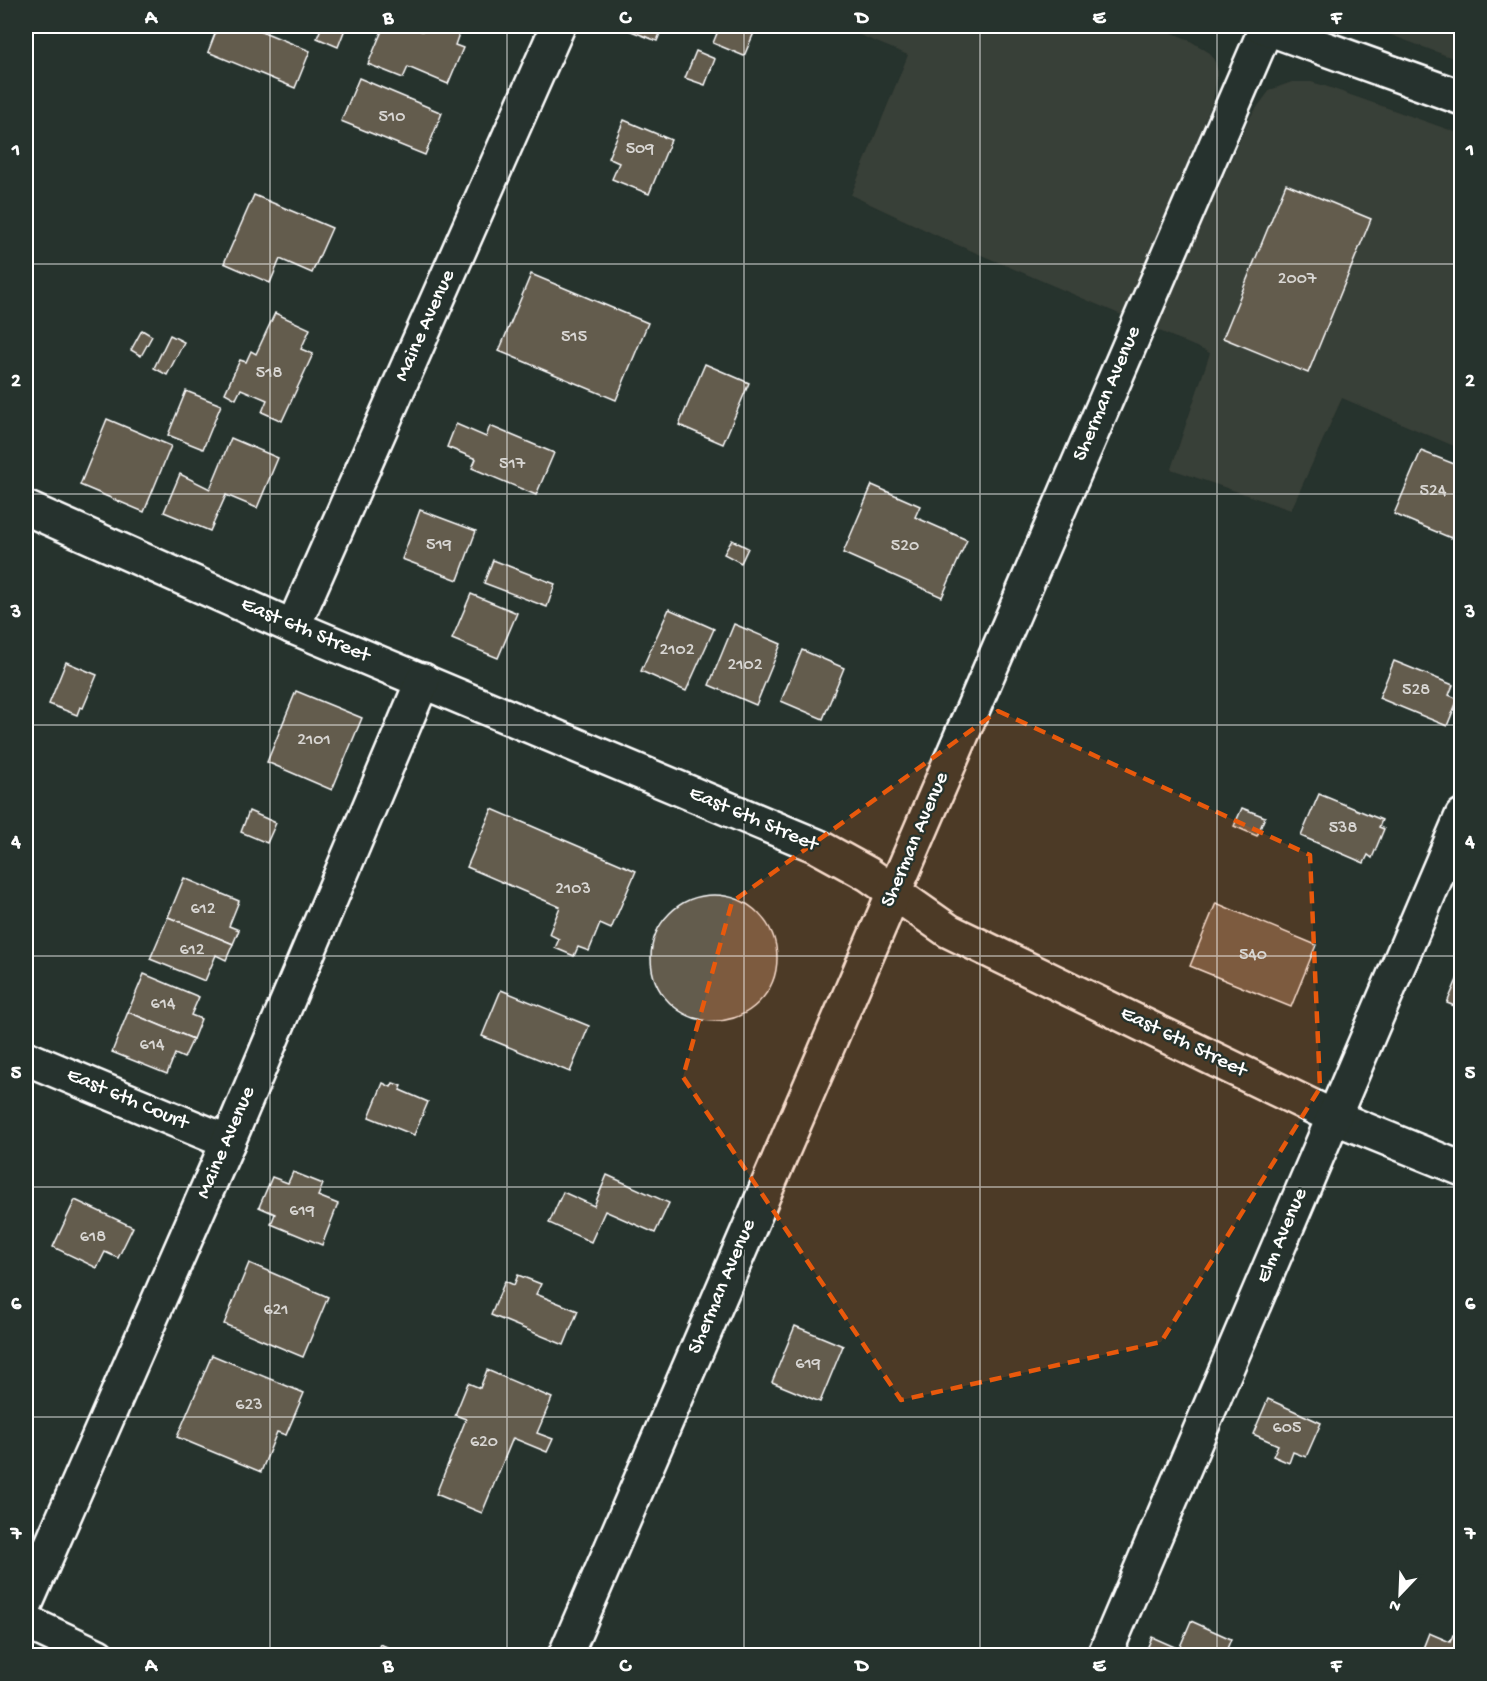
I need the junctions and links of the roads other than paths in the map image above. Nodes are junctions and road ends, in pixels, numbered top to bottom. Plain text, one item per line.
1 (558, 26) edge
2 (1265, 26) edge
3 (1461, 98) edge
4 (26, 508) edge
5 (293, 627) junction
6 (423, 680) junction
7 (1461, 816) edge
8 (893, 892) junction
9 (26, 1058) edge
10 (1334, 1116) junction
11 (228, 1142) junction
12 (1461, 1169) edge
13 (26, 1603) edge
14 (26, 1622) edge
15 (98, 1656) edge
16 (565, 1656) edge
17 (1104, 1656) edge

1 - 5 street, Maine Avenue
2 - 3 street
2 - 8 street, Sherman Avenue
4 - 5 street, East 6th Street
5 - 6 street, East 6th Street
6 - 8 street, East 6th Street
6 - 11 street, Maine Avenue
7 - 10 street, Elm Avenue
8 - 10 street, East 6th Street
8 - 16 street, Sherman Avenue
9 - 11 street, East 6th Court
10 - 12 street, East 6th Street
10 - 17 street, Elm Avenue
11 - 13 street, Maine Avenue
14 - 15 street

